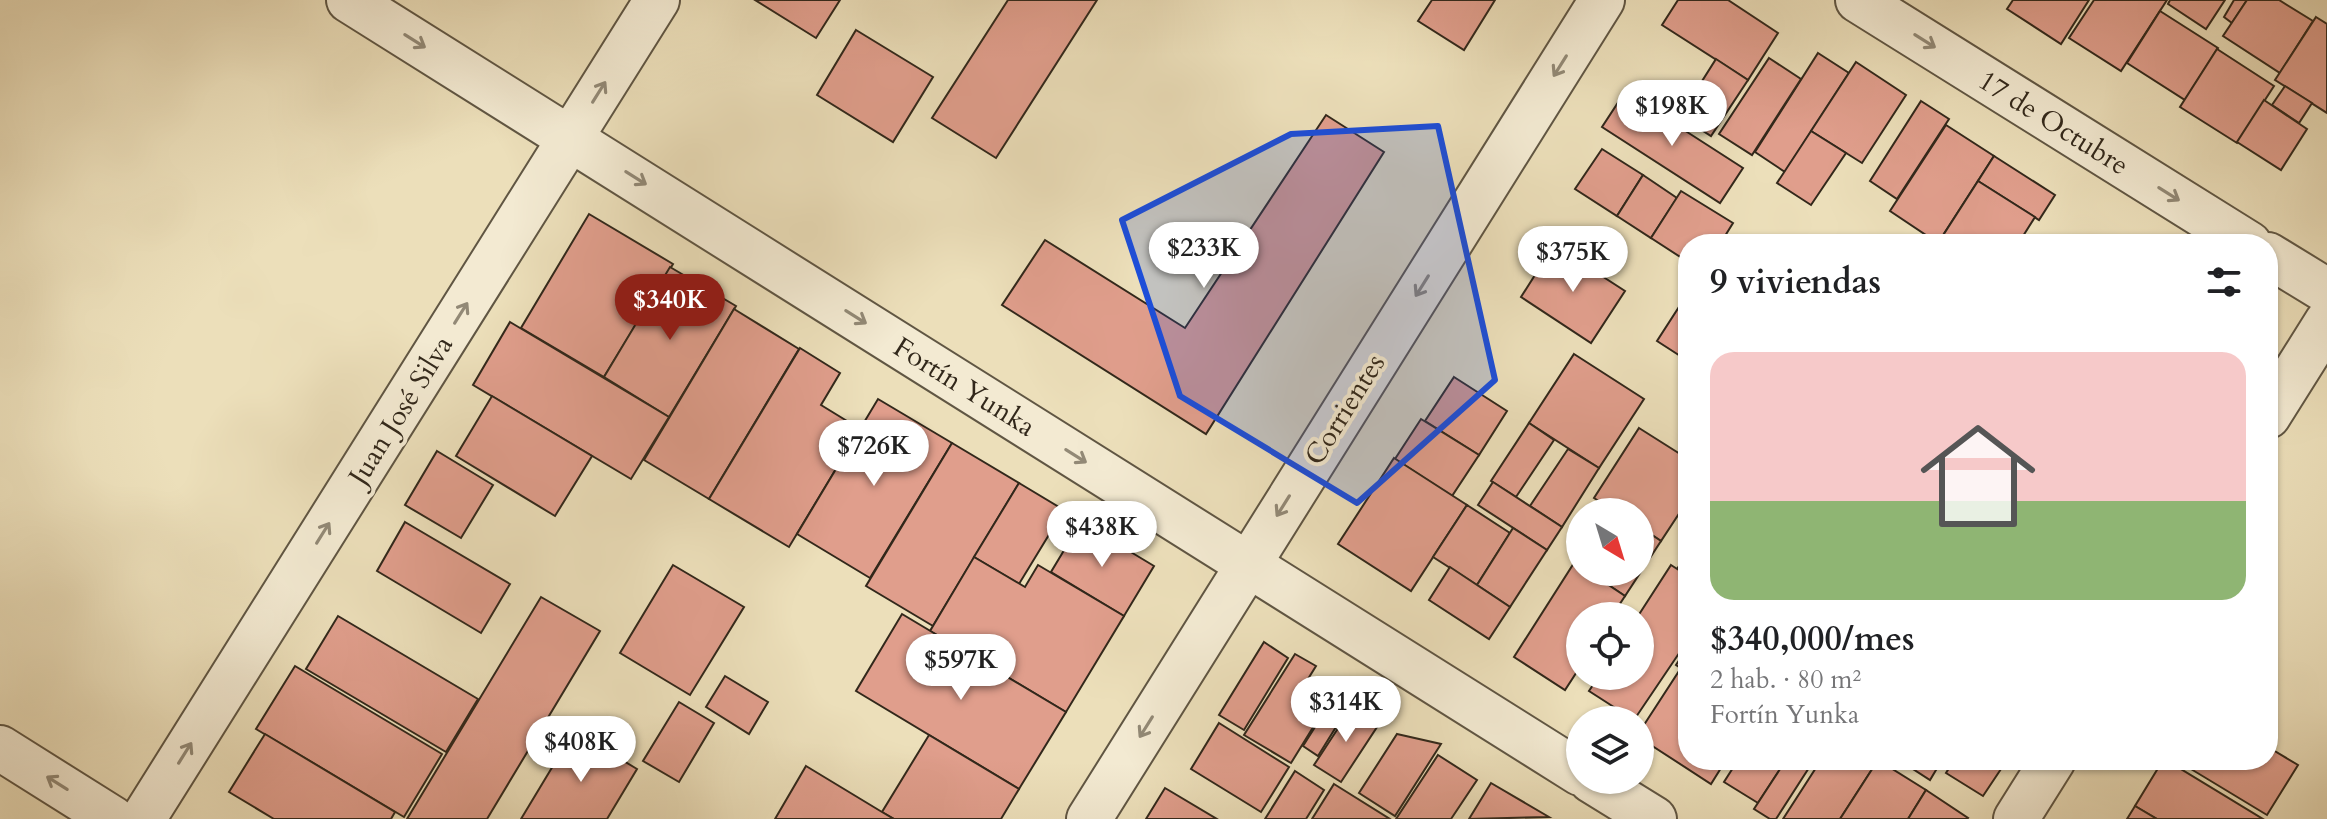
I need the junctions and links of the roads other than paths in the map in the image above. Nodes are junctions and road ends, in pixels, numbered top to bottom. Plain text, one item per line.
1 (349, 0) edge
2 (657, 0) edge
3 (1602, 0) edge
4 (1858, 0) edge
5 (571, 137) junction
6 (2233, 234) edge
7 (2278, 261) edge
8 (2327, 291) edge
9 (2327, 322) edge
10 (2278, 400) edge
11 (1247, 564) junction
12 (0, 748) edge
13 (1566, 764) edge
14 (2047, 770) edge
15 (1614, 794) edge
16 (113, 819) edge
17 (143, 819) edge
18 (1089, 819) edge
19 (1654, 819) edge
20 (2016, 819) edge

1 -> 5 street, Fortín Yunka
5 -> 2 street, Juan José Silva
3 -> 11 street, Corrientes
4 -> 6 street, 17 de Octubre
5 -> 11 street, Fortín Yunka
17 -> 5 street, Juan José Silva
7 - 8 street
9 - 10 street
11 - 13 street, Fortín Yunka
11 -> 18 street, Corrientes
16 -> 12 street
14 - 20 street
15 - 19 street

